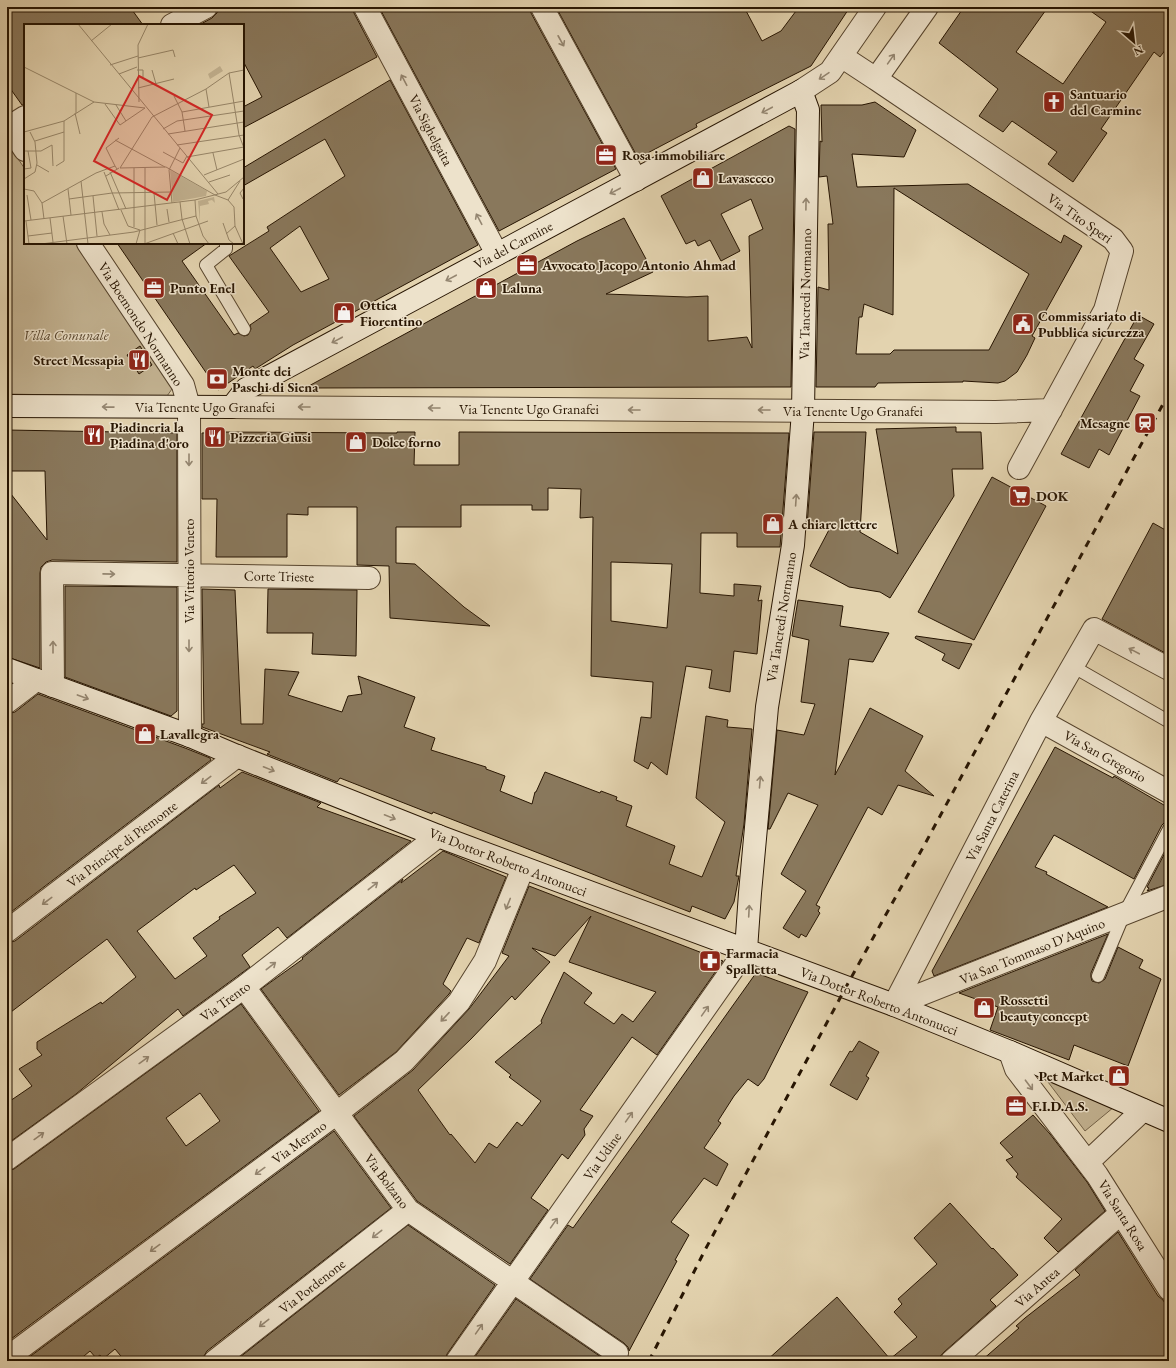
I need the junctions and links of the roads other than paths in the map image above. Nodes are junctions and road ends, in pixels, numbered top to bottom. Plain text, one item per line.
1 (206, 7) edge
2 (365, 7) edge
3 (542, 7) edge
4 (875, 7) edge
5 (928, 7) edge
6 (174, 24) edge
7 (841, 56) junction
8 (876, 79) junction
9 (801, 91) junction
10 (14, 122) edge
11 (24, 147) edge
12 (636, 180) junction
13 (89, 244) edge
14 (226, 244) edge
15 (497, 254) junction
16 (244, 329) dead end
17 (7, 406) edge
18 (189, 407) junction
19 (232, 408) junction
20 (1051, 410) junction
21 (803, 411) junction
22 (1019, 468) dead end
23 (189, 575) junction
24 (369, 578) dead end
25 (1072, 666) junction
26 (7, 669) edge
27 (1169, 669) edge
28 (44, 683) junction
29 (7, 702) edge
30 (1041, 721) junction
31 (1168, 721) dead end
32 (190, 736) junction
33 (237, 756) junction
34 (1169, 792) edge
35 (1169, 829) edge
36 (438, 836) junction
37 (523, 868) junction
38 (1169, 896) edge
39 (1124, 914) junction
40 (7, 931) edge
41 (746, 950) junction
42 (1098, 976) dead end
43 (244, 987) junction
44 (894, 1005) junction
45 (1010, 1052) junction
46 (1143, 1110) junction
47 (337, 1113) junction
48 (1169, 1121) edge
49 (7, 1159) edge
50 (1088, 1162) junction
51 (408, 1210) junction
52 (1121, 1212) junction
53 (512, 1282) junction
54 (1169, 1289) edge
55 (617, 1353) dead end
56 (7, 1358) edge
57 (215, 1361) edge
58 (457, 1361) edge
59 (952, 1361) edge

1 - 6 street
15 -> 2 street, Via Sighelgaita
3 -> 12 street
4 - 7 street, Via del Carmine
8 -> 5 street
7 - 8 street
7 -> 9 street, Via del Carmine
8 - 20 street, Via Tito Speri
9 -> 12 street, Via del Carmine
21 -> 9 street, Via Tancredi Normanno
10 - 11 street
12 -> 15 street, Via del Carmine
13 - 18 street, Via Boemondo Normanno
14 - 16 lane
15 -> 19 street, Via del Carmine
18 -> 17 street, Via Tenente Ugo Granafei
18 - 19 street, Via Tenente Ugo Granafei
18 -> 23 street, Via Vittorio Veneto
21 -> 19 street, Via Tenente Ugo Granafei
20 - 21 street, Via Tenente Ugo Granafei
20 - 22 street, Via Tito Speri
41 -> 21 street, Via Tancredi Normanno
23 - 24 street, Corte Trieste
28 -> 23 street, Corte Trieste
23 -> 32 street, Via Vittorio Veneto
27 -> 25 street, Via Santa Caterina
25 - 30 street, Via Santa Caterina
25 - 31 lane
26 - 28 street, Via Dottor Roberto Antonucci
28 - 29 street
28 -> 32 street, Via Dottor Roberto Antonucci
30 - 34 street, Via San Gregorio
30 - 44 street, Via Santa Caterina
32 - 33 street, Via Dottor Roberto Antonucci
33 -> 36 street, Via Dottor Roberto Antonucci
33 -> 40 street, Via Principe di Piemonte
35 - 39 lane
36 - 37 street, Via Dottor Roberto Antonucci
43 -> 36 street, Via Trento
37 - 41 street, Via Dottor Roberto Antonucci
37 -> 47 street, Via Merano
38 - 39 street, Via San Tommaso D'Aquino
39 - 42 lane
39 - 44 street, Via San Tommaso D'Aquino
41 - 44 street, Via Dottor Roberto Antonucci
53 -> 41 street, Via Udine
43 - 47 street, Via Bolzano
49 -> 43 street, Via Trento
44 - 45 street, Via Dottor Roberto Antonucci
45 - 46 street, Via Dottor Roberto Antonucci
45 -> 50 street, Via Santa Rosa
46 - 48 street, Via Dottor Roberto Antonucci
46 - 50 street
47 - 51 street, Via Bolzano
47 -> 56 street, Via Merano
50 - 52 street, Via Santa Rosa
51 - 53 street, Via Bolzano
51 -> 57 street, Via Pordenone
52 - 54 street, Via Santa Rosa
52 - 59 street, Via Antea
53 - 55 street, Via Bolzano
58 -> 53 street, Via Udine

